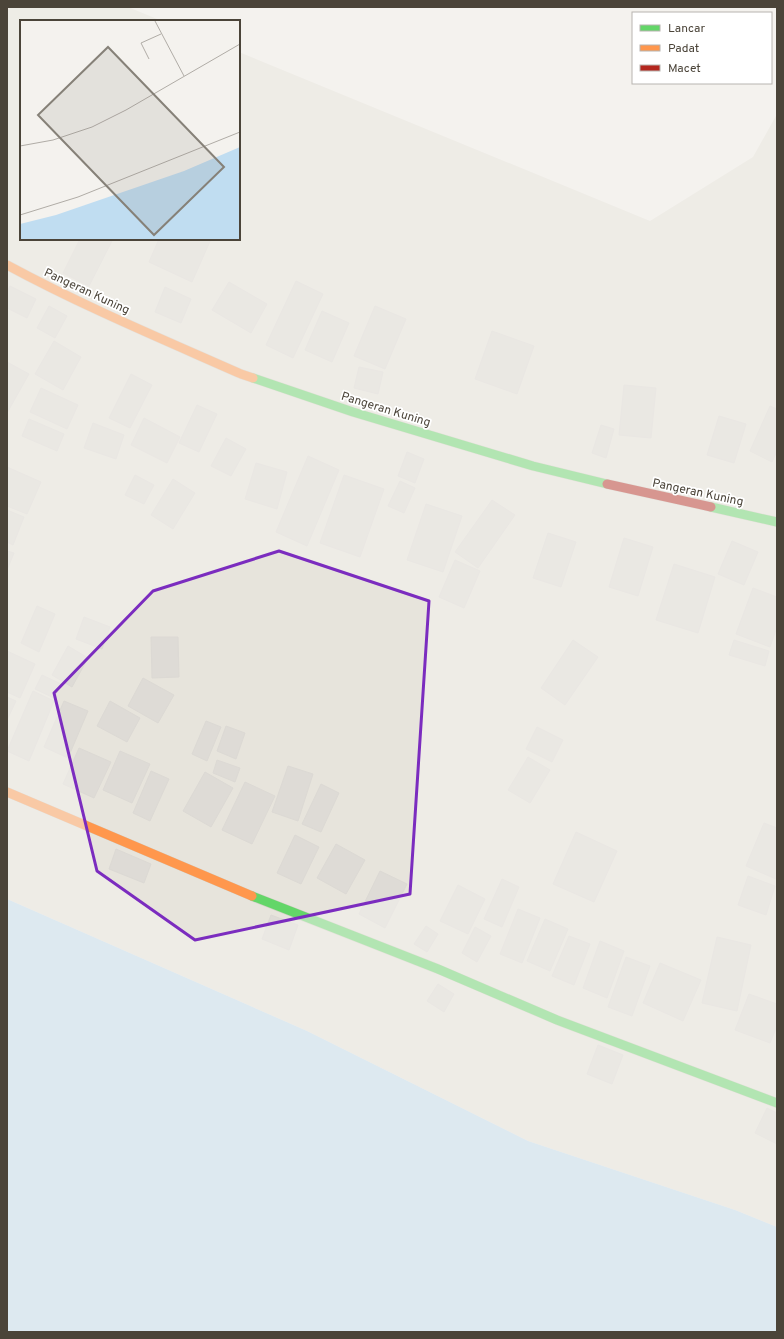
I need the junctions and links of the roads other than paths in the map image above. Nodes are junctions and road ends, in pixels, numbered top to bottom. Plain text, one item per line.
1 (7, 265) edge
2 (777, 522) edge
3 (7, 792) edge
4 (777, 1102) edge

1 - 2 street, Pangeran Kuning
3 - 4 street

